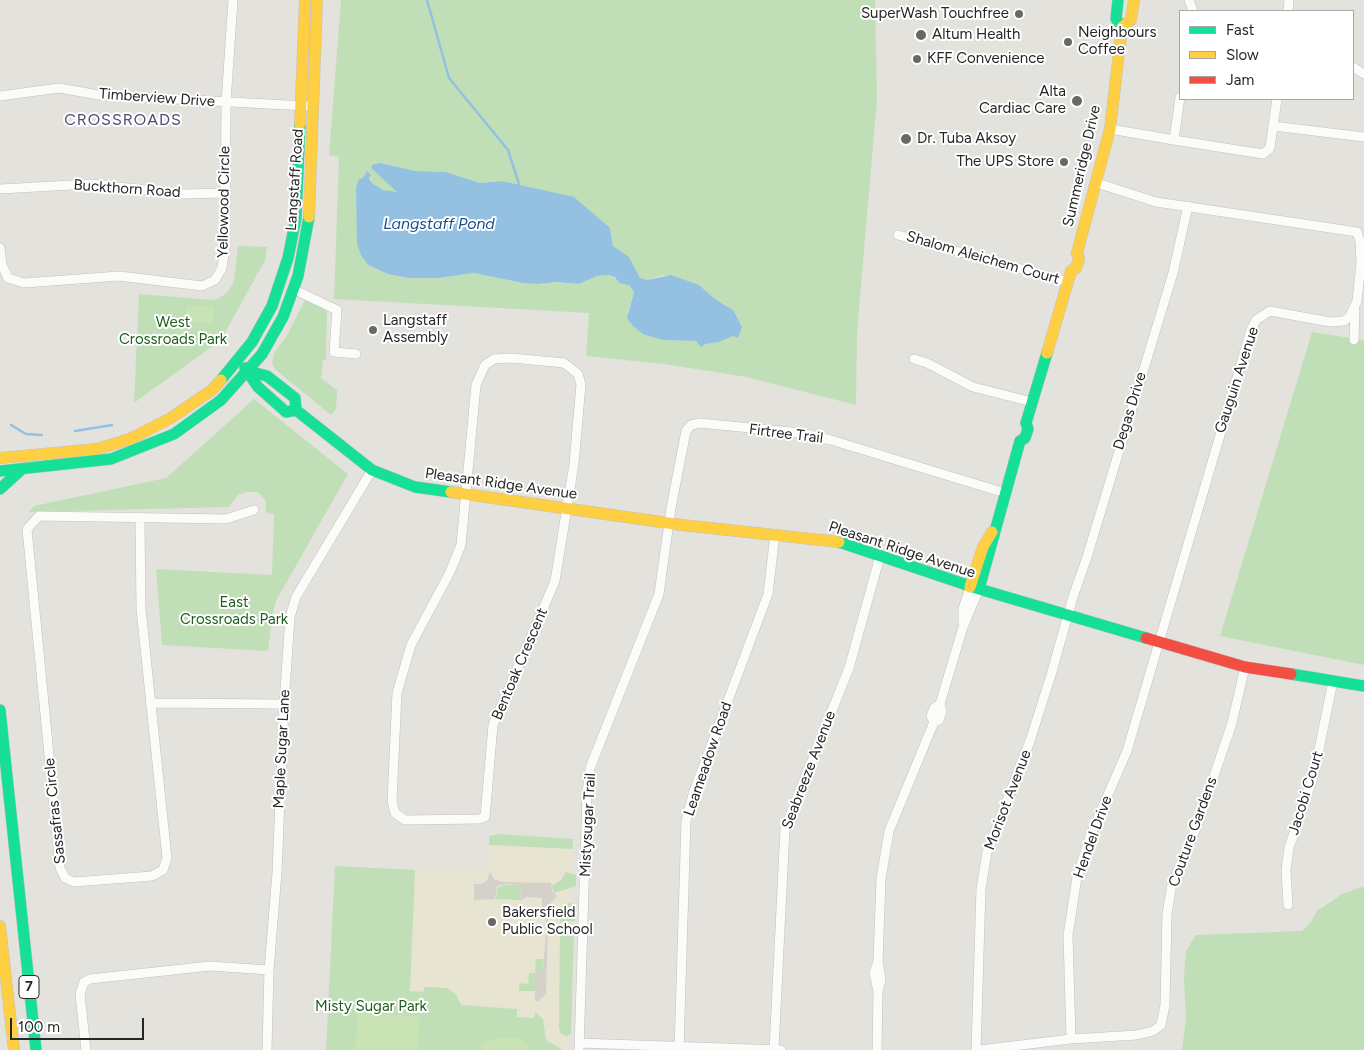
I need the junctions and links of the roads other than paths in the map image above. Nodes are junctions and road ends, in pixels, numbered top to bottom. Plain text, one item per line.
1 (225, 0) edge
2 (233, 0) edge
3 (305, 0) edge
4 (317, 0) edge
5 (1118, 0) edge
6 (1134, 0) edge
7 (1122, 27) junction
8 (0, 96) edge
9 (1180, 100) edge
10 (1277, 100) edge
11 (226, 102) junction
12 (308, 106) junction
13 (1273, 126) junction
14 (1110, 129) junction
15 (1364, 133) edge
16 (1364, 137) edge
17 (1174, 140) junction
18 (1096, 183) junction
19 (0, 189) edge
20 (224, 193) junction
21 (1188, 206) junction
22 (898, 235) dead end
23 (0, 248) edge
24 (1070, 276) junction
25 (293, 289) junction
26 (1355, 308) junction
27 (1354, 340) dead end
28 (356, 354) dead end
29 (914, 359) dead end
30 (238, 361) junction
31 (248, 371) junction
32 (1032, 402) junction
33 (0, 458) edge
34 (21, 470) junction
35 (372, 470) junction
36 (0, 471) edge
37 (0, 488) edge
38 (1005, 493) junction
39 (467, 496) junction
40 (567, 508) junction
41 (254, 510) dead end
42 (140, 519) junction
43 (669, 523) junction
44 (775, 534) junction
45 (880, 556) junction
46 (974, 588) junction
47 (1068, 614) junction
48 (1157, 642) junction
49 (1245, 667) junction
50 (1333, 681) junction
51 (1364, 686) edge
52 (150, 703) junction
53 (284, 704) junction
54 (0, 710) edge
55 (1288, 906) dead end
56 (0, 926) edge
57 (269, 970) junction
58 (1072, 1039) junction
59 (579, 1046) edge
60 (679, 1048) edge
61 (14, 1050) edge
62 (36, 1050) edge
63 (86, 1050) edge
64 (267, 1050) edge
65 (774, 1050) edge
66 (781, 1050) edge
67 (877, 1050) edge
68 (976, 1050) edge
69 (980, 1050) edge

1 - 2 street, Yellowood Circle
2 - 11 street, Yellowood Circle
3 - 12 street, Langstaff Road
4 - 12 street, Langstaff Road
5 - 7 street, Summeridge Drive
6 - 7 street, Summeridge Drive
7 - 14 street, Summeridge Drive
8 - 11 street, Timberview Drive
9 - 17 street
10 - 13 street
11 - 12 street, Timberview Drive
11 - 20 street, Yellowood Circle
12 - 25 street, Langstaff Road
12 - 30 street, Langstaff Road
13 - 16 street
13 - 17 street
14 - 17 street
14 - 18 street, Summeridge Drive
15 - 16 street
18 - 21 street
18 - 24 street, Summeridge Drive
19 - 20 street, Buckthorn Road
20 - 23 street, Yellowood Circle
21 - 26 street
21 - 47 street, Degas Drive
22 - 24 street, Shalom Aleichem Court
24 - 32 street, Summeridge Drive
25 - 28 street
25 - 31 street, Langstaff Road
26 - 27 street
26 - 48 street, Gauguin Avenue
29 - 32 street
30 - 31 street, Pleasant Ridge Avenue
30 - 33 street, Langstaff Road
31 - 34 street, Langstaff Road
31 - 35 street, Pleasant Ridge Avenue
32 - 38 street, Summeridge Drive
34 - 36 street, Langstaff Road
34 - 37 street
35 - 39 street, Pleasant Ridge Avenue
35 - 53 street, Maple Sugar Lane
38 - 43 street, Firtree Trail
38 - 46 street, Summeridge Drive
39 - 40 street, Pleasant Ridge Avenue
39 - 40 street
39 - 40 street, Bentoak Crescent
40 - 43 street, Pleasant Ridge Avenue
41 - 42 street, Sassafras Circle
42 - 52 street, Sassafras Circle
42 - 52 street, Sassafras Circle
43 - 44 street, Pleasant Ridge Avenue
43 - 59 street, Mistysugar Trail
44 - 45 street, Pleasant Ridge Avenue
44 - 60 street, Leameadow Road
45 - 46 street, Pleasant Ridge Avenue
45 - 65 street, Seabreeze Avenue
46 - 47 street, Pleasant Ridge Avenue
46 - 67 street, Summeridge Drive
47 - 48 street, Pleasant Ridge Avenue
47 - 68 street, Morisot Avenue
48 - 49 street, Pleasant Ridge Avenue
48 - 58 street, Hendel Drive
49 - 50 street, Pleasant Ridge Avenue
49 - 58 street, Couture Gardens
50 - 51 street, Pleasant Ridge Avenue
50 - 55 street, Jacobi Court
52 - 53 street
53 - 57 street, Maple Sugar Lane
54 - 62 street, 7
56 - 61 street, 7
57 - 63 street
57 - 64 street, Maple Sugar Lane
58 - 69 street, Couture Gardens
59 - 60 street
60 - 65 street
65 - 66 street

